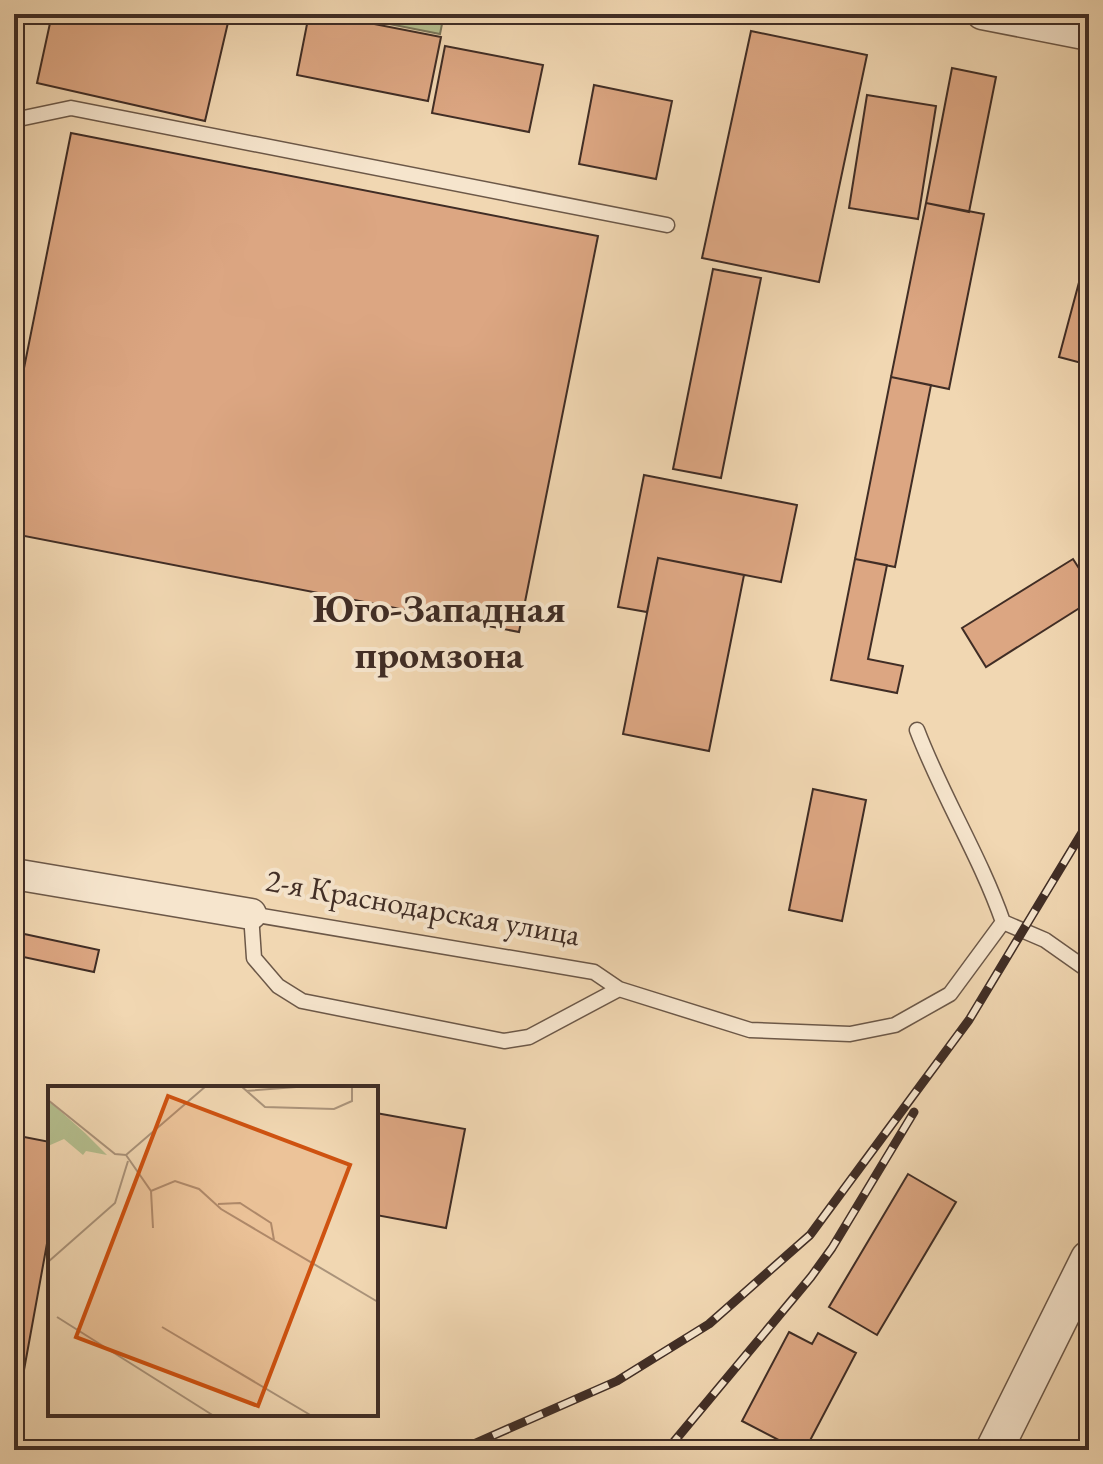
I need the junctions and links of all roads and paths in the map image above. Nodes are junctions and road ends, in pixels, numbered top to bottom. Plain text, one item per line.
1 (982, 14) edge
2 (1089, 35) edge
3 (14, 120) edge
4 (667, 225) dead end
5 (917, 730) dead end
6 (14, 874) edge
7 (251, 914) junction
8 (1003, 922) junction
9 (1089, 971) edge
10 (619, 989) junction
11 (1089, 1259) edge
12 (994, 1450) edge

1 - 2 street
3 - 4 lane
5 - 8 lane
6 - 7 street, 2-я Краснодарская улица
7 - 10 lane, 2-я Краснодарская улица
7 - 10 lane
8 - 9 lane
8 - 10 lane, 2-я Краснодарская улица
11 - 12 street

